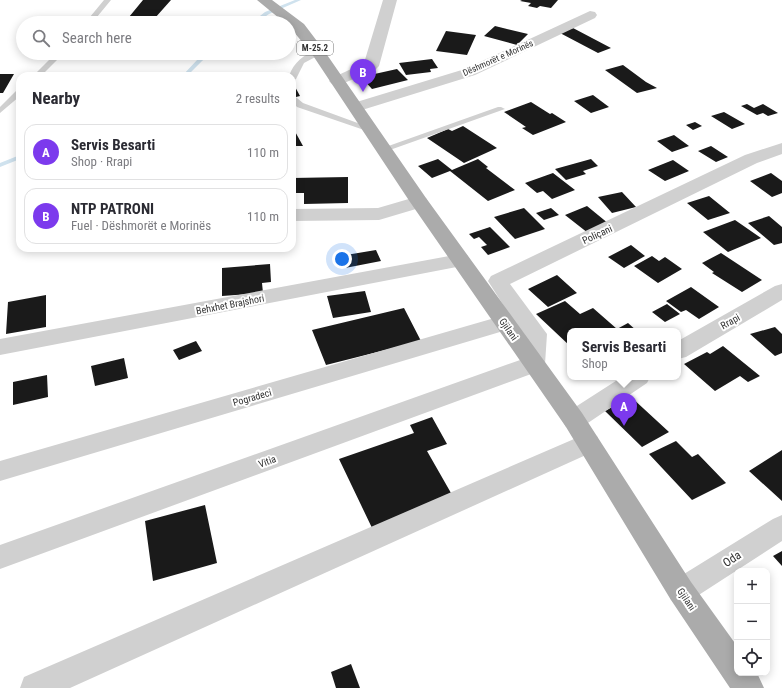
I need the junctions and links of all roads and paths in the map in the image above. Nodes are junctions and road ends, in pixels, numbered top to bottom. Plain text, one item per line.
1 (108, 0) edge
2 (390, 0) edge
3 (268, 2) edge
4 (590, 15) dead end
5 (94, 16) edge
6 (287, 16) edge
7 (296, 24) edge
8 (318, 52) junction
9 (53, 60) edge
10 (41, 72) edge
11 (294, 72) edge
12 (337, 81) junction
13 (16, 96) edge
14 (296, 100) edge
15 (356, 107) junction
16 (501, 109) dead end
17 (0, 111) edge
18 (370, 129) junction
19 (782, 148) edge
20 (384, 149) junction
21 (419, 202) junction
22 (296, 215) edge
23 (460, 260) junction
24 (782, 291) edge
25 (505, 323) junction
26 (0, 347) edge
27 (681, 349) edge
28 (534, 364) junction
29 (634, 380) edge
30 (574, 420) junction
31 (588, 443) junction
32 (0, 471) edge
33 (782, 527) edge
34 (0, 558) edge
35 (681, 591) junction
36 (734, 666) edge
37 (740, 676) edge
38 (35, 688) edge
39 (748, 688) edge

1 - 5 lane
2 - 12 street
3 - 6 main road, Gjilani / M-25.2
4 - 15 street, Dëshmorët e Morinës
7 - 8 main road, Gjilani / M-25.2
8 - 11 lane
8 - 12 main road, Gjilani / M-25.2
9 - 10 lane
12 - 15 main road, Gjilani / M-25.2
13 - 17 lane
14 - 18 lane
15 - 18 main road, Gjilani / M-25.2
16 - 20 lane
18 - 20 main road, Gjilani / M-25.2
19 - 28 street, Poliçani
20 - 21 main road, Gjilani / M-25.2
21 - 22 street
21 - 23 main road, Gjilani / M-25.2
23 - 25 main road, Gjilani / M-25.2
23 - 26 street, Behxhet Brajshori
24 - 27 street, Rrapi
25 - 28 main road, Gjilani / M-25.2
25 - 32 street, Pogradeci
28 - 30 main road, Gjilani / M-25.2
28 - 34 street, Vitia
29 - 30 street
30 - 31 main road, Gjilani / M-25.2
31 - 35 main road, Gjilani / M-25.2
31 - 38 street
33 - 35 street, Oda
35 - 36 main road, Gjilani / M-25.2
37 - 39 main road, Gjilani / M-25.2

